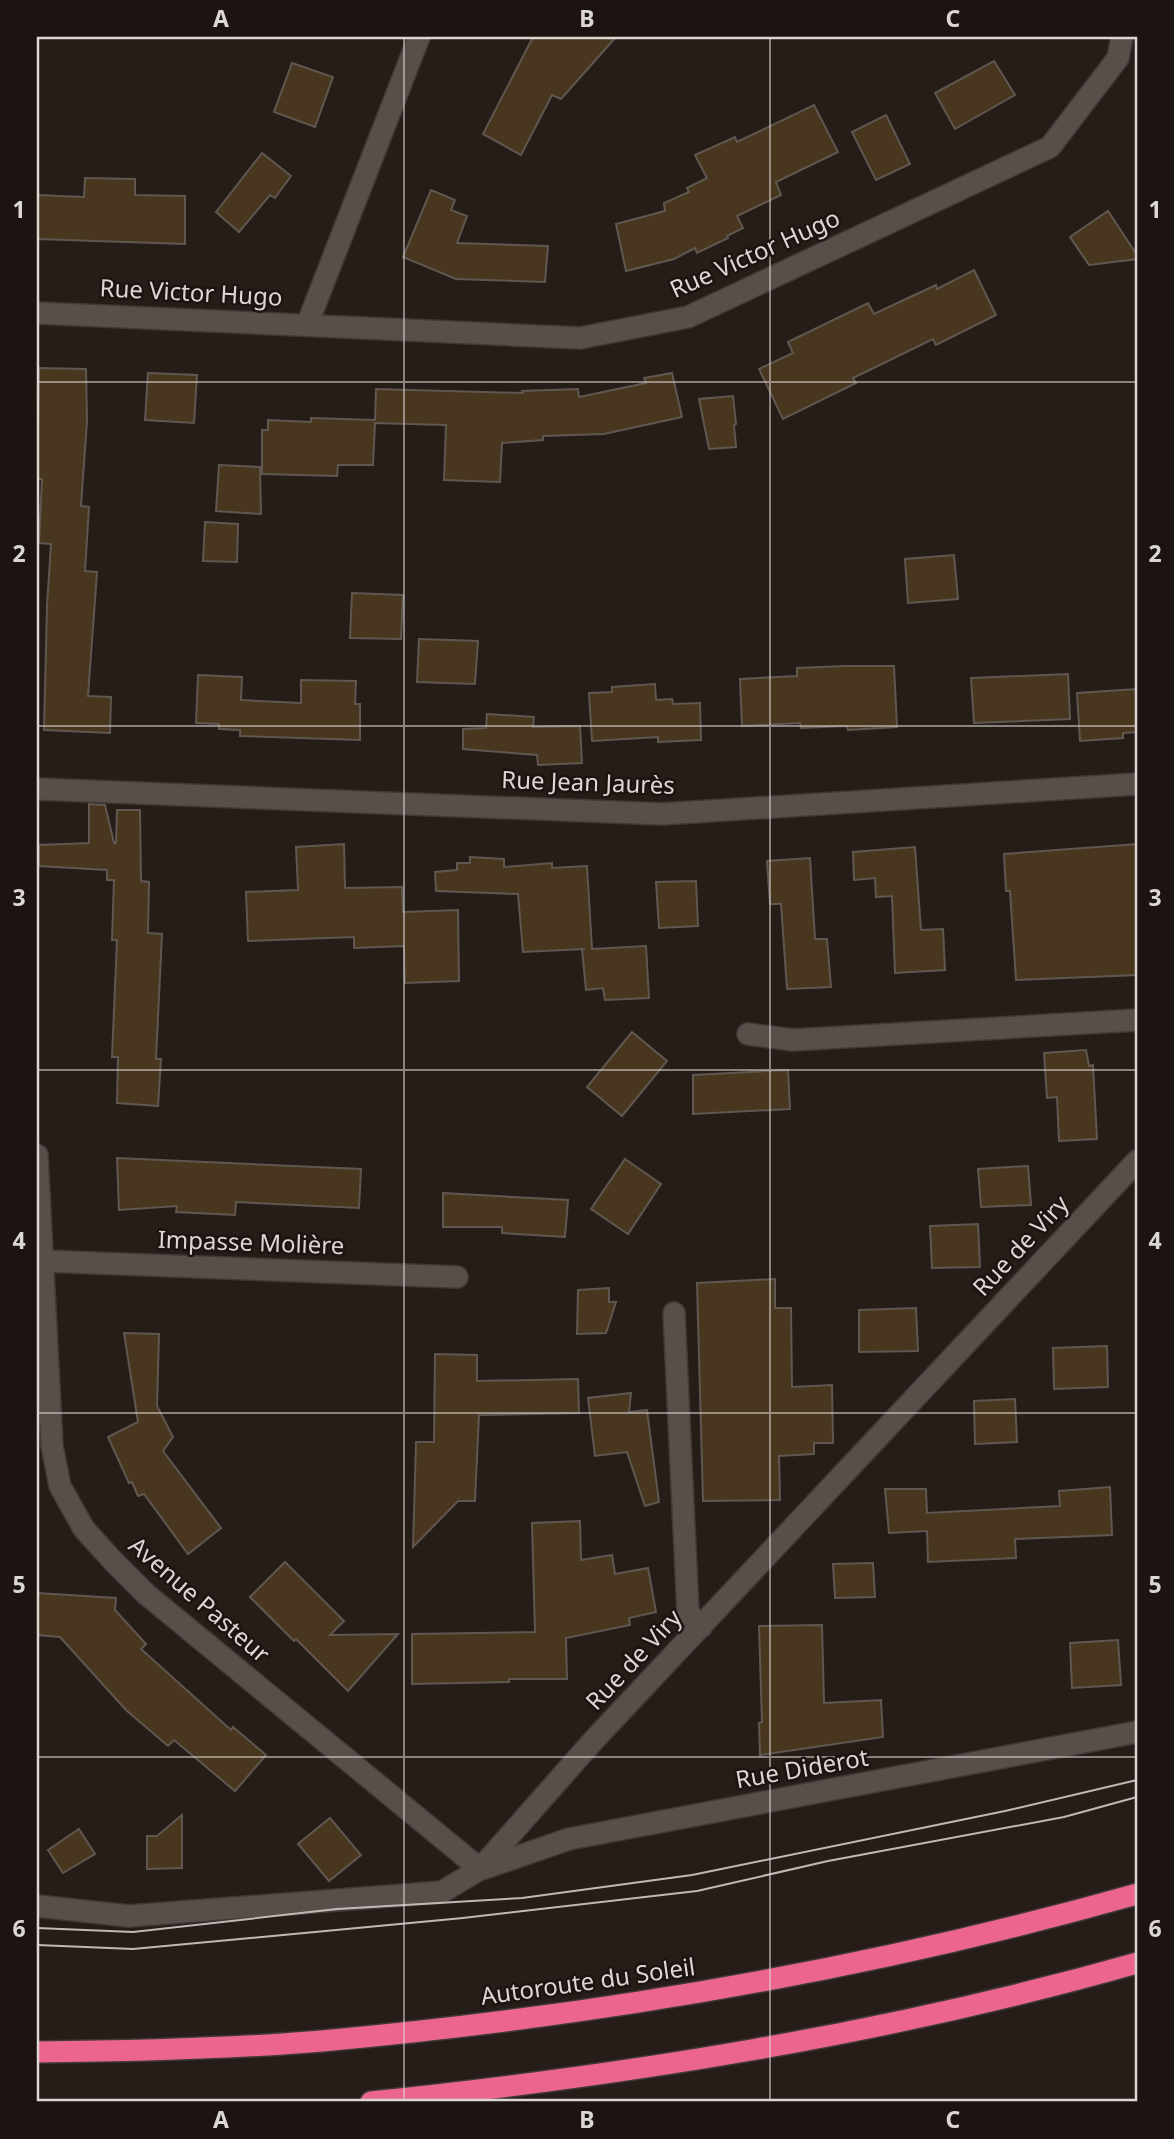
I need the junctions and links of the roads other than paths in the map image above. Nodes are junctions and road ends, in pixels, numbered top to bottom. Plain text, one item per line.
1 (419, 37) edge
2 (1122, 37) edge
3 (37, 313) edge
4 (307, 325) junction
5 (1137, 784) edge
6 (37, 789) edge
7 (1137, 1020) edge
8 (748, 1034) dead end
9 (37, 1156) edge
10 (1137, 1161) edge
11 (43, 1261) junction
12 (457, 1277) dead end
13 (674, 1313) dead end
14 (701, 1627) junction
15 (1137, 1732) edge
16 (480, 1869) junction
17 (1137, 1894) edge
18 (37, 1906) edge
19 (1137, 1962) edge
20 (37, 2052) edge
21 (371, 2102) edge

1 - 4 street
2 - 4 street, Rue Victor Hugo
3 - 4 street, Rue Victor Hugo
5 - 6 street, Rue Jean Jaurès
7 - 8 street
9 - 11 street, Avenue Pasteur
10 - 14 street, Rue de Viry
11 - 12 street, Impasse Molière
11 - 16 street, Avenue Pasteur
13 - 14 street
14 - 16 street, Rue de Viry
15 - 16 street, Rue Diderot
16 - 18 street, Rue de Viry
17 - 20 highway, Autoroute du Soleil
19 - 21 highway

